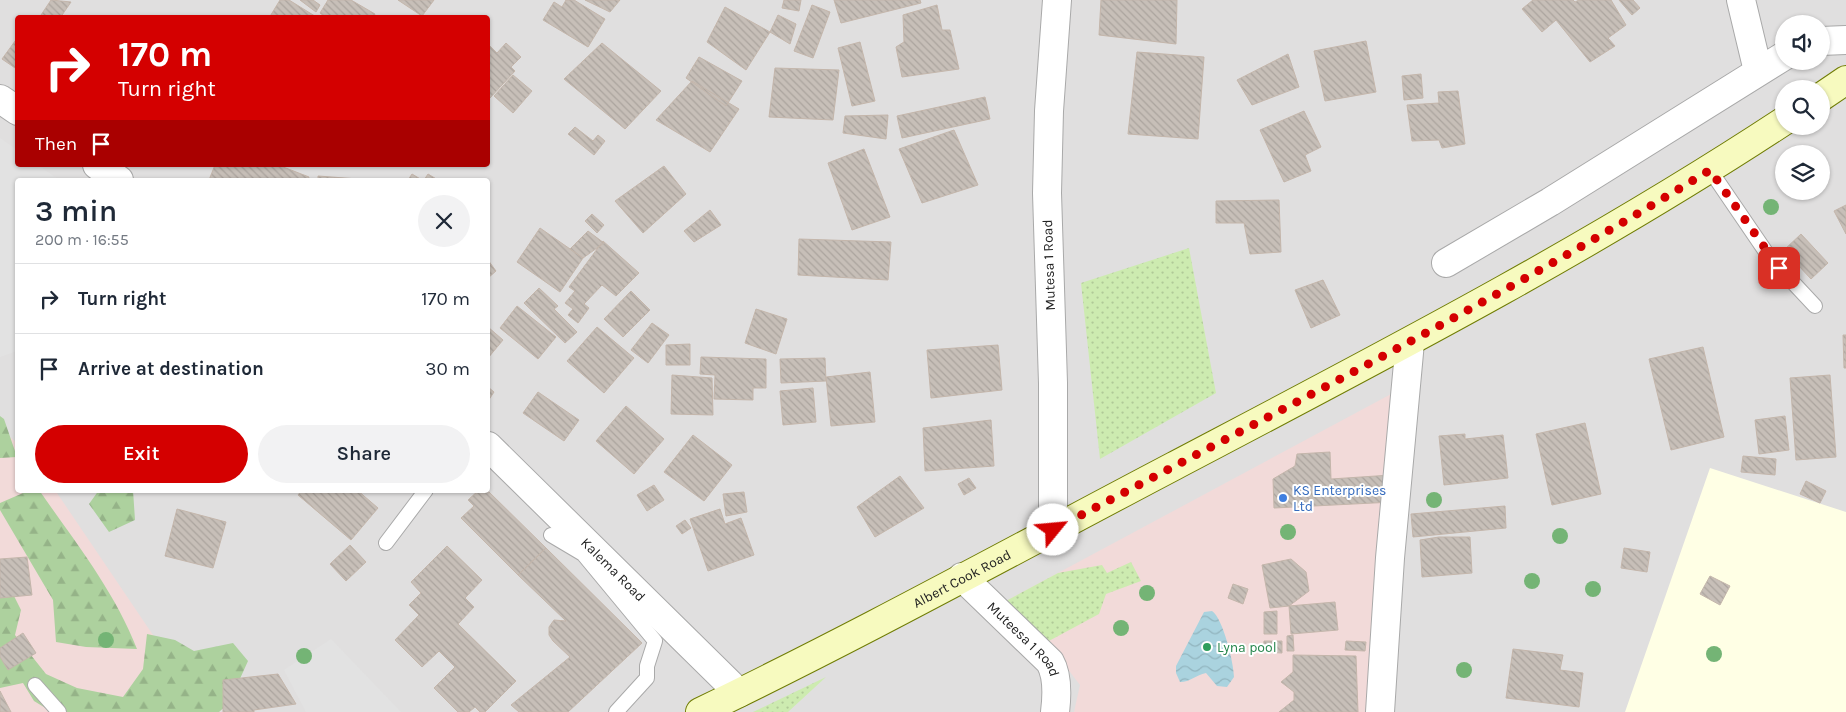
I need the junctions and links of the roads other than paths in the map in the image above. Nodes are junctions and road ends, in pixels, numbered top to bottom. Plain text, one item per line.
1 (1058, 0) edge
2 (1741, 0) edge
3 (1846, 40) edge
4 (1830, 41) edge
5 (1775, 61) edge
6 (1758, 71) junction
7 (1846, 80) edge
8 (1830, 91) edge
9 (0, 99) edge
10 (15, 109) edge
11 (1775, 127) edge
12 (100, 167) edge
13 (1710, 170) junction
14 (116, 178) edge
15 (1446, 263) dead end
16 (1815, 306) dead end
17 (1410, 342) junction
18 (490, 448) edge
19 (424, 493) edge
20 (551, 522) junction
21 (1053, 530) junction
22 (386, 543) dead end
23 (583, 554) junction
24 (962, 577) junction
25 (35, 685) dead end
26 (739, 693) junction
27 (59, 712) edge
28 (616, 712) edge
29 (700, 712) edge
30 (1055, 712) edge
31 (1380, 712) edge

1 - 21 street, Mutesa 1 Road
2 - 6 street
3 - 4 street
5 - 6 street
6 - 15 street
7 - 8 main road
9 - 10 street
11 - 13 main road, Albert Cook Road
12 - 14 street
13 - 16 lane
13 - 17 main road, Albert Cook Road
17 - 21 main road, Albert Cook Road
17 - 31 street
18 - 20 street, Kalema Road
19 - 22 lane
20 - 23 lane
20 - 23 lane
20 - 26 street, Kalema Road
21 - 24 main road, Albert Cook Road
23 - 28 lane
24 - 26 main road, Albert Cook Road
24 - 30 street, Muteesa 1 Road
25 - 27 lane
26 - 29 main road, Albert Cook Road

